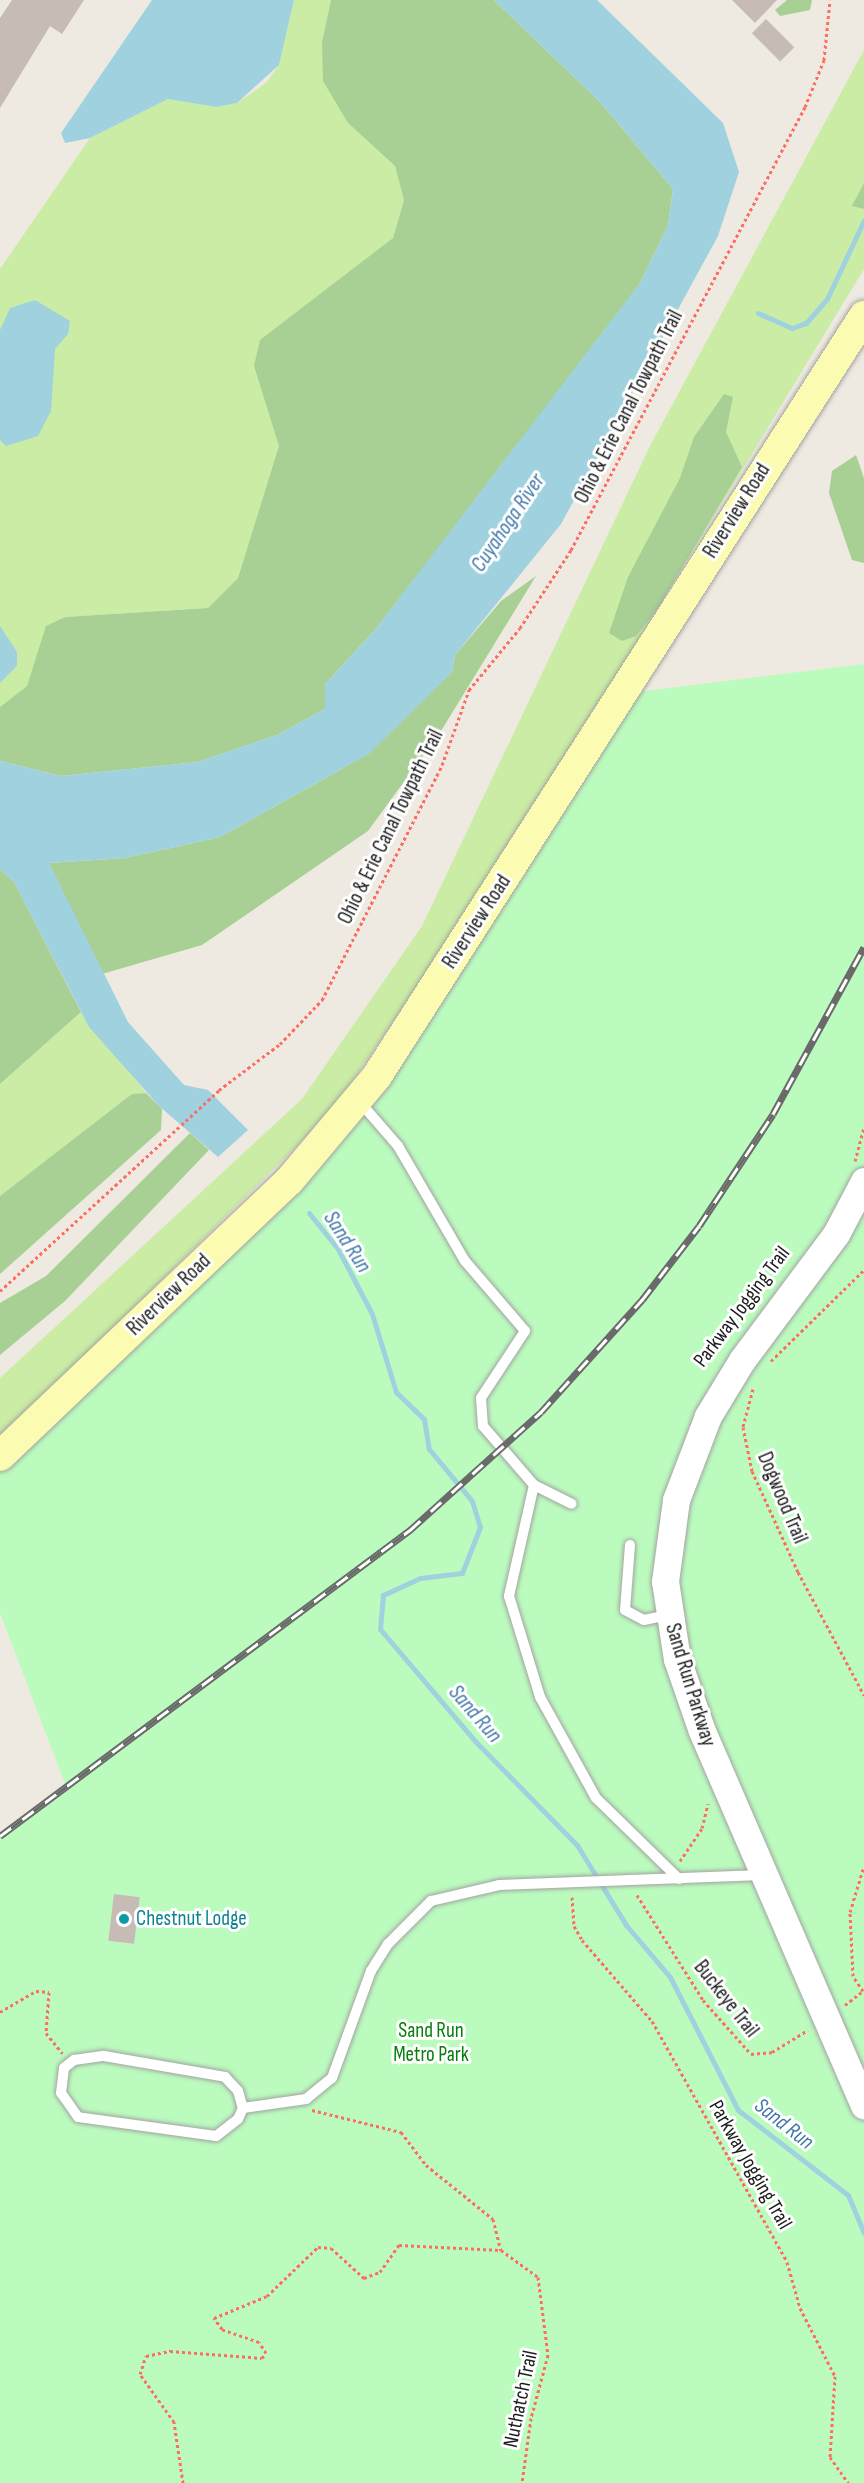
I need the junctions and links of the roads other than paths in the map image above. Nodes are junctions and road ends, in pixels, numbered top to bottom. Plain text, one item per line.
1 (864, 315) edge
2 (358, 1100) junction
3 (858, 1174) edge
4 (0, 1456) edge
5 (534, 1485) junction
6 (572, 1504) dead end
7 (630, 1545) dead end
8 (668, 1615) junction
9 (763, 1875) junction
10 (679, 1879) junction
11 (864, 2105) edge
12 (243, 2108) junction

1 - 2 main road, Riverview Road
2 - 4 main road, Riverview Road
2 - 5 lane
3 - 8 street, Sand Run Parkway
5 - 6 lane
5 - 10 lane
7 - 8 lane
8 - 9 street, Sand Run Parkway
9 - 10 lane
9 - 11 street, Sand Run Parkway
10 - 12 lane
12 - 12 lane

